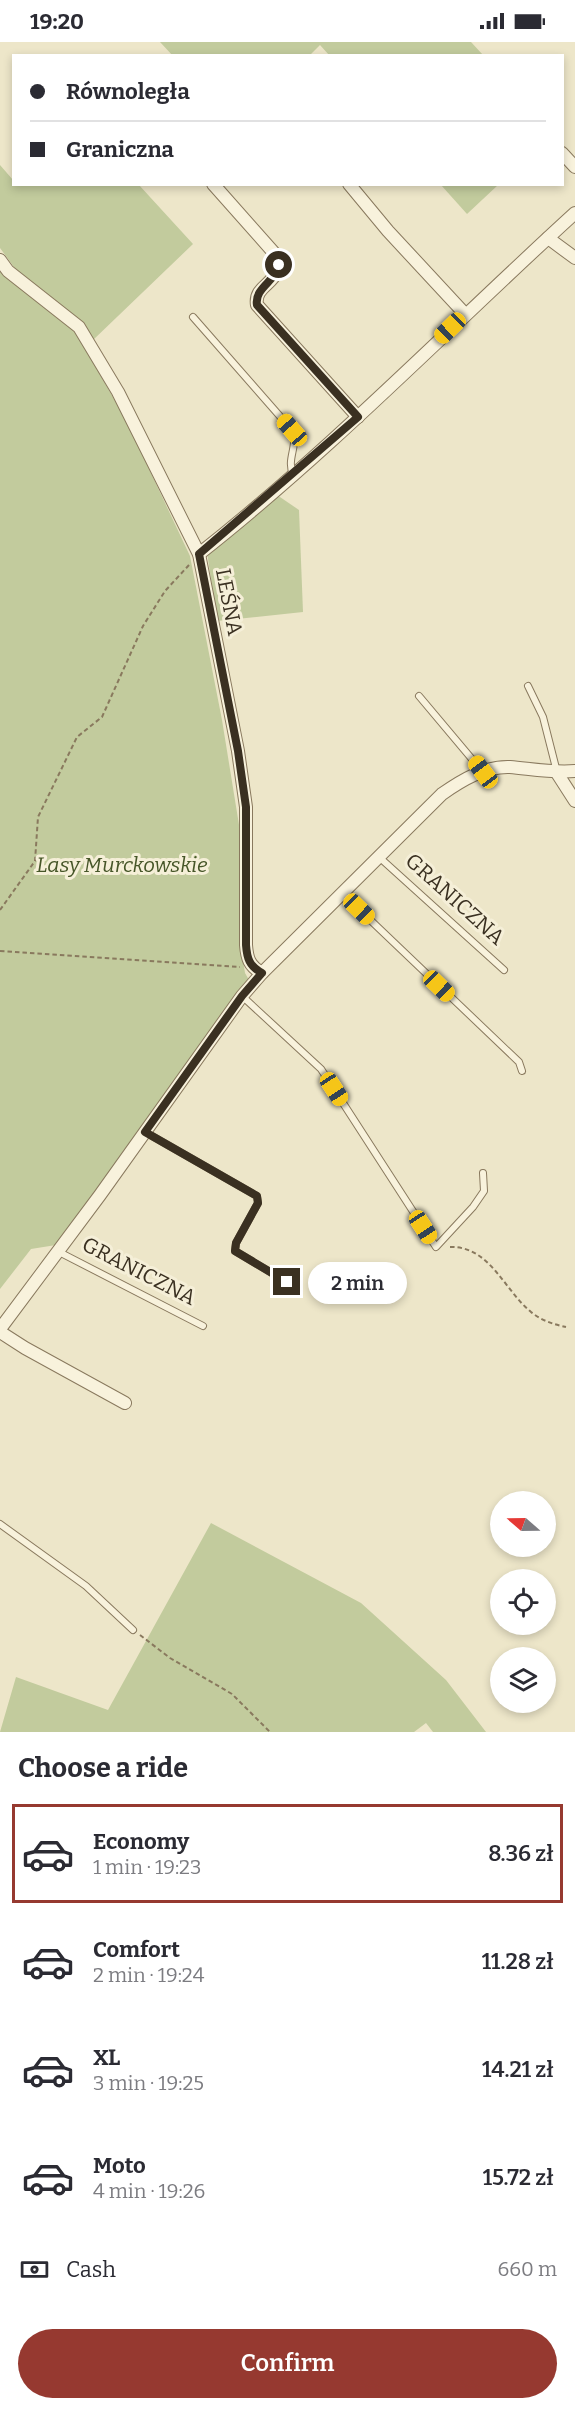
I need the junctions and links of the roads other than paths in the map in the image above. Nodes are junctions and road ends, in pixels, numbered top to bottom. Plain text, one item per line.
1 (564, 155) edge
2 (575, 166) edge
3 (215, 186) edge
4 (351, 186) edge
5 (575, 213) edge
6 (548, 238) junction
7 (575, 258) edge
8 (0, 260) edge
9 (465, 314) junction
10 (193, 317) dead end
11 (358, 417) junction
12 (293, 474) junction
13 (199, 554) junction
14 (528, 686) dead end
15 (419, 696) dead end
16 (575, 771) edge
17 (483, 772) junction
18 (557, 773) junction
19 (575, 801) edge
20 (379, 857) junction
21 (343, 894) junction
22 (257, 970) junction
23 (504, 970) dead end
24 (242, 996) junction
25 (522, 1071) dead end
26 (145, 1132) junction
27 (483, 1173) dead end
28 (58, 1251) junction
29 (287, 1282) dead end
30 (203, 1326) dead end
31 (0, 1331) edge
32 (125, 1403) dead end
33 (0, 1524) edge
34 (133, 1630) road end

1 - 2 street
3 - 11 street
4 - 9 street
5 - 6 street
6 - 7 street
6 - 9 street
8 - 13 street, LEŚNA
9 - 11 street
10 - 12 lane
11 - 12 street
12 - 13 street
13 - 22 street, LEŚNA
14 - 18 lane
15 - 17 lane
16 - 18 street, GRANICZNA
17 - 18 street, GRANICZNA
17 - 20 street, GRANICZNA
18 - 19 street
20 - 21 street, GRANICZNA
20 - 23 lane, GRANICZNA
21 - 22 street, GRANICZNA
21 - 25 lane
22 - 24 street, GRANICZNA
24 - 26 street, GRANICZNA
24 - 27 lane
26 - 28 street, GRANICZNA
26 - 29 lane
28 - 30 lane, GRANICZNA
28 - 31 street, GRANICZNA
31 - 32 street, GRANICZNA
33 - 34 lane

